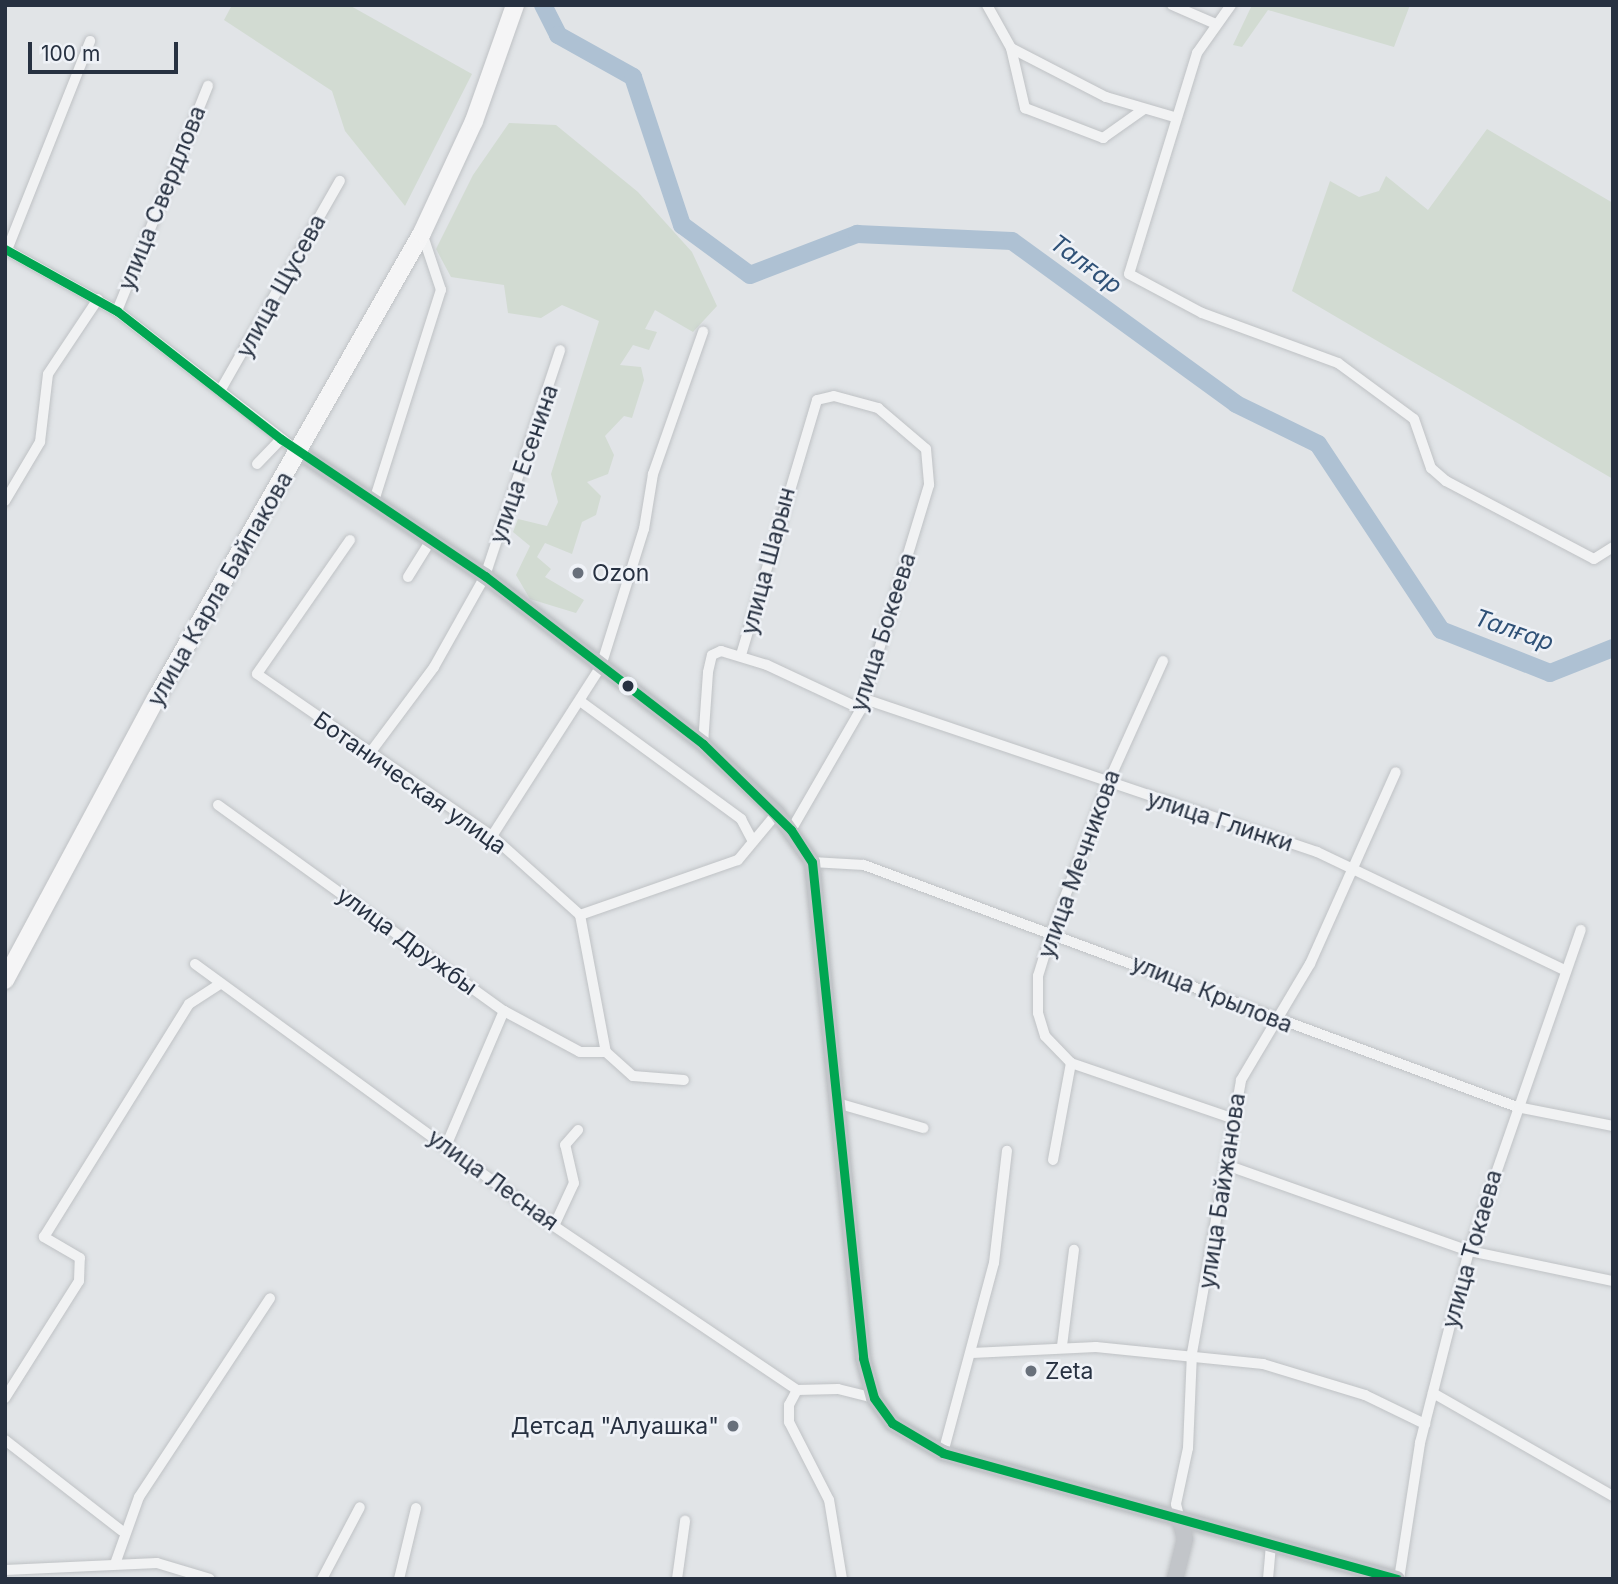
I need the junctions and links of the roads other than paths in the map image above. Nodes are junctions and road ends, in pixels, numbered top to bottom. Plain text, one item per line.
1 (515, 5) edge
2 (987, 5) edge
3 (1159, 5) edge
4 (1231, 5) edge
5 (1174, 8) edge
6 (1216, 24) junction
7 (90, 41) dead end
8 (1011, 48) junction
9 (208, 86) dead end
10 (1144, 109) junction
11 (1174, 117) junction
12 (340, 181) dead end
13 (422, 233) junction
14 (6, 249) edge
15 (98, 299) junction
16 (117, 311) junction
17 (703, 332) dead end
18 (561, 350) dead end
19 (220, 391) junction
20 (281, 439) junction
21 (299, 452) junction
22 (257, 464) dead end
23 (931, 471) joint
24 (5, 501) edge
25 (373, 504) junction
26 (350, 540) dead end
27 (431, 540) junction
28 (1613, 547) edge
29 (485, 576) junction
30 (408, 577) dead end
31 (741, 656) junction
32 (1163, 661) dead end
33 (601, 666) junction
34 (580, 701) junction
35 (863, 704) junction
36 (703, 744) junction
37 (370, 753) junction
38 (1396, 772) dead end
39 (1107, 785) junction
40 (218, 804) dead end
41 (777, 813) junction
42 (792, 830) junction
43 (492, 835) junction
44 (752, 840) junction
45 (812, 862) junction
46 (1349, 867) junction
47 (580, 915) junction
48 (1581, 930) dead end
49 (1051, 934) junction
50 (195, 964) dead end
51 (1564, 970) junction
52 (5, 979) edge
53 (218, 985) junction
54 (504, 1011) junction
55 (1278, 1022) junction
56 (606, 1052) junction
57 (1071, 1063) junction
58 (684, 1080) dead end
59 (837, 1103) junction
60 (1517, 1107) junction
61 (1232, 1118) junction
62 (1613, 1126) edge
63 (923, 1128) dead end
64 (578, 1130) dead end
65 (446, 1146) junction
66 (1007, 1151) dead end
67 (1053, 1160) dead end
68 (1226, 1165) junction
69 (554, 1226) junction
70 (1074, 1250) dead end
71 (1469, 1251) junction
72 (1613, 1281) edge
73 (270, 1298) dead end
74 (1062, 1346) junction
75 (972, 1353) junction
76 (1192, 1353) junction
77 (797, 1390) junction
78 (1433, 1393) junction
79 (5, 1398) edge
80 (874, 1398) junction
81 (1425, 1424) junction
82 (5, 1440) edge
83 (943, 1453) junction
84 (1613, 1496) edge
85 (360, 1507) dead end
86 (416, 1508) dead end
87 (1181, 1520) junction
88 (685, 1521) dead end
89 (1207, 1528) junction
90 (122, 1531) junction
91 (1185, 1539) junction
92 (1271, 1547) junction
93 (115, 1564) junction
94 (71, 1566) junction
95 (5, 1570) edge
96 (72, 1579) edge
97 (210, 1579) edge
98 (322, 1579) edge
99 (400, 1579) edge
100 (677, 1579) edge
101 (842, 1579) edge
102 (1175, 1579) edge
103 (1268, 1579) edge
104 (1398, 1579) edge

1 - 13 main road, улица Карла Байпакова
2 - 8 street
3 - 5 street
4 - 6 street
5 - 6 street
6 - 11 street
7 - 14 street
8 - 10 street
8 - 10 street
9 - 16 street, улица Свердлова
10 - 11 street
11 - 28 street
12 - 19 street, улица Щусева
13 - 21 main road, улица Карла Байпакова
13 - 25 street
14 - 15 street
15 - 16 street
15 - 24 street
16 - 19 street
17 - 33 street
18 - 29 street, улица Есенина
19 - 20 street
20 - 21 street
20 - 22 street
21 - 25 main road
21 - 52 main road, улица Карла Байпакова
23 - 31 street, улица Шарын
23 - 35 street, улица Бокеева
25 - 27 main road
26 - 37 street, Ботаническая улица
27 - 29 main road
27 - 30 street
29 - 33 main road
29 - 37 street, улица Есенина
31 - 35 street, улица Глинки
31 - 36 street, улица Шарын
32 - 39 street, улица Мечникова
33 - 34 street
33 - 36 main road
34 - 43 street
34 - 44 street
35 - 39 street, улица Глинки
35 - 42 street, улица Бокеева
36 - 41 main road
37 - 43 street, Ботаническая улица
38 - 46 street, улица Байжанова
39 - 46 street, улица Глинки
39 - 49 street, улица Мечникова
40 - 54 street, улица Дружбы
41 - 42 main road
41 - 44 street
42 - 45 main road
43 - 47 street, Ботаническая улица
44 - 47 street
45 - 49 street, улица Крылова
45 - 59 main road
46 - 51 street, улица Глинки
46 - 55 street, улица Байжанова
47 - 56 street
48 - 51 street, улица Токаева
49 - 55 street, улица Крылова
49 - 57 street, улица Мечникова
50 - 53 street, улица Лесная
51 - 60 street, улица Токаева
53 - 65 street, улица Лесная
53 - 79 street
54 - 56 street, улица Дружбы
54 - 65 street
55 - 60 street, улица Крылова
55 - 61 street, улица Байжанова
56 - 58 street
57 - 61 street, улица Мечникова
57 - 67 street
59 - 63 street
59 - 80 main road
60 - 62 street, улица Крылова
60 - 71 street, улица Токаева
61 - 68 street, улица Байжанова
64 - 69 street
65 - 69 street, улица Лесная
66 - 75 street
68 - 71 street
68 - 76 street, улица Байжанова
69 - 77 street, улица Лесная
70 - 74 street
71 - 72 street
71 - 78 street, улица Токаева
73 - 90 street
74 - 75 street
74 - 76 street
75 - 83 street
76 - 81 street
76 - 87 street, улица Байжанова
77 - 80 street
77 - 101 street
78 - 81 street, улица Токаева
78 - 84 street
80 - 83 main road
81 - 104 street, улица Токаева
82 - 90 street
83 - 87 main road
85 - 98 street
86 - 99 street
87 - 89 main road
87 - 91 main road
88 - 100 street
89 - 91 main road
89 - 92 main road
90 - 93 street
91 - 102 main road
92 - 103 street
92 - 104 main road
93 - 94 street
93 - 97 street
94 - 95 street
94 - 96 street

